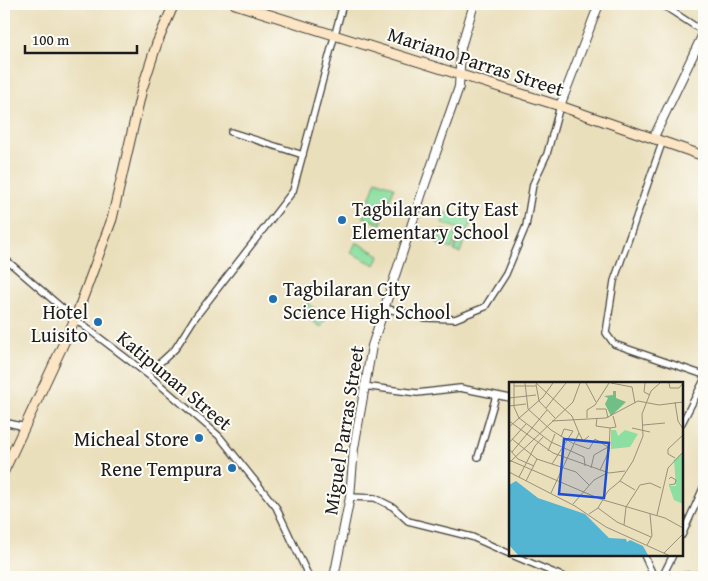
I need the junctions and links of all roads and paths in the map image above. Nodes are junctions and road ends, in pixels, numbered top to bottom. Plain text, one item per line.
1 (174, 4) edge
2 (235, 4) edge
3 (343, 4) edge
4 (474, 4) edge
5 (598, 4) edge
6 (661, 4) edge
7 (704, 32) edge
8 (335, 34) junction
9 (459, 74) junction
10 (560, 106) junction
11 (231, 132) dead end
12 (653, 139) junction
13 (662, 143) junction
14 (302, 155) junction
15 (704, 156) edge
16 (4, 258) edge
17 (384, 308) junction
18 (75, 319) junction
19 (145, 372) junction
20 (704, 375) edge
21 (704, 380) edge
22 (363, 386) junction
23 (496, 396) junction
24 (509, 398) edge
25 (683, 421) edge
26 (4, 422) edge
27 (25, 427) junction
28 (478, 457) dead end
29 (4, 471) edge
30 (704, 486) edge
31 (350, 497) junction
32 (683, 533) edge
33 (509, 553) edge
34 (516, 556) edge
35 (644, 556) edge
36 (672, 556) edge
37 (704, 574) edge
38 (309, 577) edge
39 (334, 577) edge
40 (564, 577) edge
41 (654, 577) edge
42 (662, 577) edge
43 (668, 577) edge

1 - 18 main road
2 - 8 main road, Mariano Parras Street
3 - 8 street
4 - 9 street, Miguel Parras Street
5 - 10 street
6 - 7 street
7 - 12 street
8 - 9 main road, Mariano Parras Street
8 - 14 street
9 - 10 main road, Mariano Parras Street
9 - 17 street, Miguel Parras Street
10 - 12 main road, Mariano Parras Street
10 - 17 street
11 - 14 street
12 - 13 main road, Mariano Parras Street
13 - 15 main road, Mariano Parras Street
13 - 20 street
14 - 19 street
16 - 18 street, Katipunan Street
17 - 22 street, Miguel Parras Street
18 - 19 street, Katipunan Street
18 - 27 main road
19 - 38 street, Katipunan Street
21 - 25 street
22 - 23 street
22 - 31 street, Miguel Parras Street
23 - 24 street
23 - 28 street
26 - 27 street
27 - 29 main road
30 - 32 street
31 - 33 street
31 - 39 street, Miguel Parras Street
34 - 40 street
35 - 41 street
36 - 42 street
37 - 43 street

